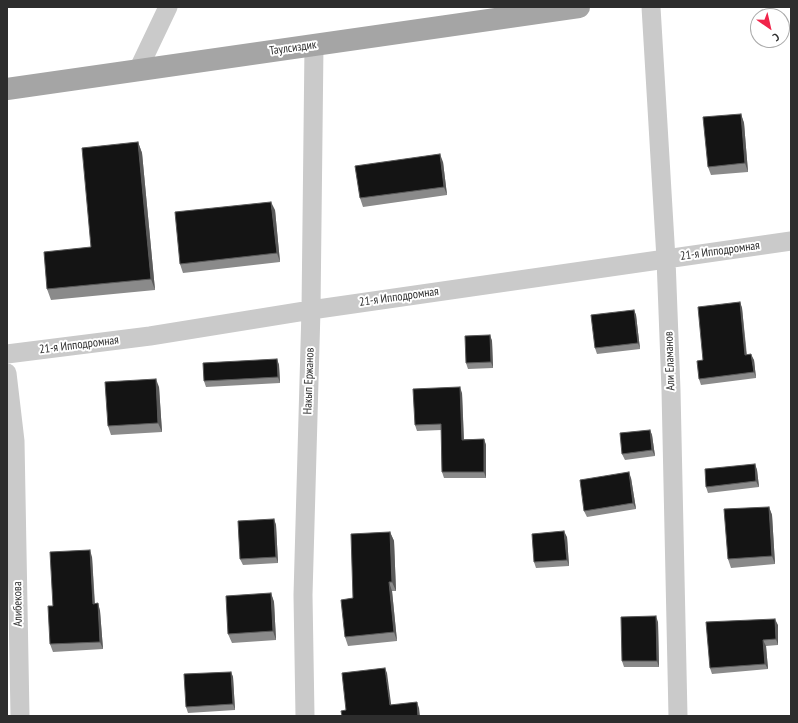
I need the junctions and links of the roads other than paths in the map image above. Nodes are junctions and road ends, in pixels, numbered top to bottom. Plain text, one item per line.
1 (168, 7) edge
2 (578, 7) edge
3 (651, 7) edge
4 (314, 45) junction
5 (138, 70) junction
6 (7, 89) edge
7 (791, 241) edge
8 (666, 259) junction
9 (311, 310) junction
10 (7, 354) edge
11 (7, 373) edge
12 (20, 716) edge
13 (305, 716) edge
14 (678, 716) edge

1 - 5 street
2 - 4 main road, Таулсиздик
3 - 8 street, Али Еламанов
4 - 5 main road, Таулсиздик
4 - 9 street, Накып Ержанов
5 - 6 main road, Таулсиздик
7 - 8 street, 21-я Ипподромная
8 - 9 street, 21-я Ипподромная
8 - 14 street, Али Еламанов
9 - 10 street, 21-я Ипподромная
9 - 13 street, Накып Ержанов
11 - 12 street, Алибекова

